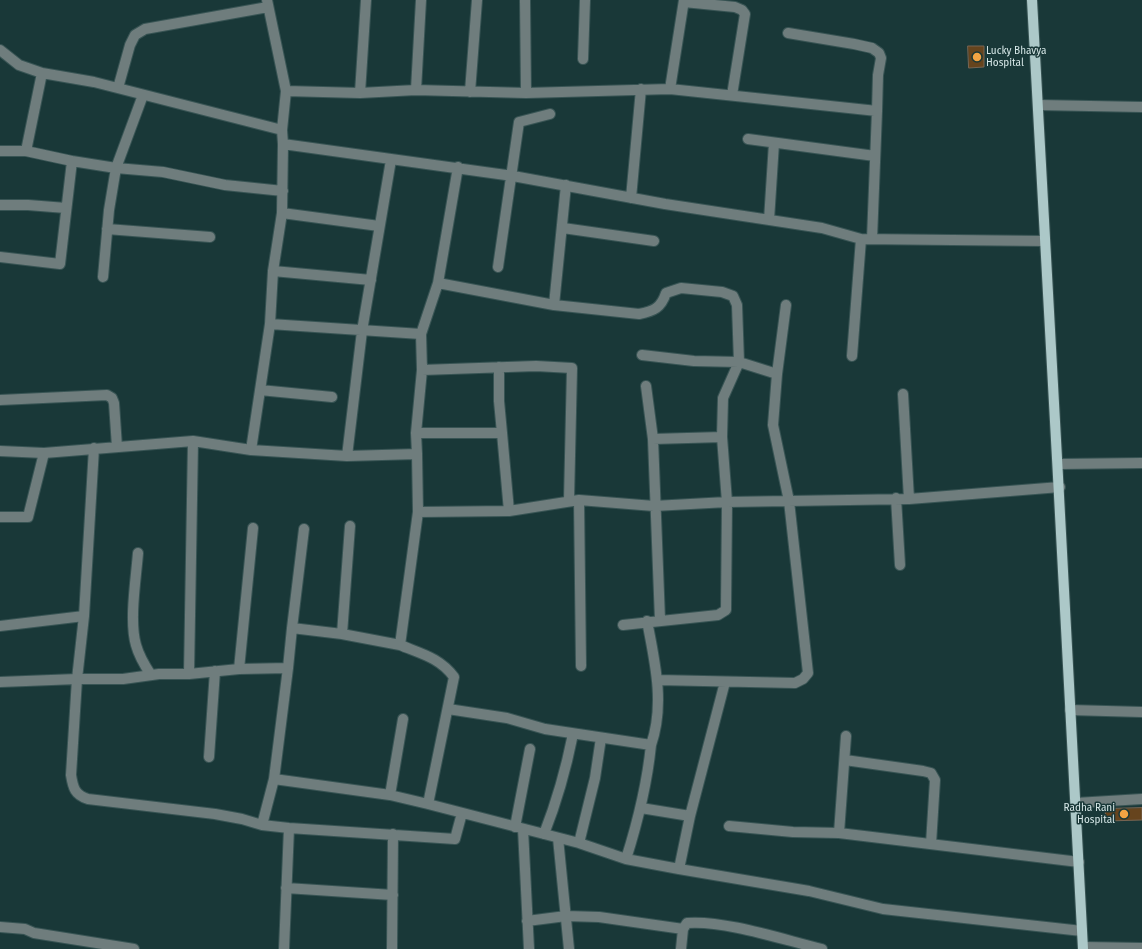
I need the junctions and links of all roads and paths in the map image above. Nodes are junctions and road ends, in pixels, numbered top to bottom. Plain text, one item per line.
1 (366, 0) edge
2 (421, 0) edge
3 (478, 0) edge
4 (525, 0) edge
5 (585, 0) edge
6 (1032, 0) edge
7 (684, 1) edge
8 (267, 3) edge
9 (788, 33) dead end
10 (0, 50) edge
11 (583, 60) dead end
12 (42, 73) junction
13 (118, 88) junction
14 (670, 88) junction
15 (641, 89) junction
16 (416, 90) junction
17 (286, 91) junction
18 (470, 92) junction
19 (360, 93) junction
20 (526, 93) junction
21 (143, 94) junction
22 (732, 95) junction
23 (1038, 105) junction
24 (1142, 107) edge
25 (876, 111) junction
26 (550, 114) dead end
27 (282, 130) junction
28 (748, 139) dead end
29 (774, 143) junction
30 (284, 144) junction
31 (0, 150) edge
32 (26, 151) junction
33 (875, 156) junction
34 (391, 160) junction
35 (72, 161) junction
36 (458, 167) junction
37 (116, 168) junction
38 (513, 176) junction
39 (566, 185) junction
40 (283, 191) junction
41 (631, 198) junction
42 (0, 205) edge
43 (66, 208) junction
44 (282, 213) junction
45 (769, 220) junction
46 (379, 226) junction
47 (563, 228) junction
48 (108, 229) junction
49 (210, 237) dead end
50 (872, 238) junction
51 (861, 239) junction
52 (654, 241) dead end
53 (1044, 242) junction
54 (0, 257) edge
55 (498, 267) dead end
56 (273, 271) junction
57 (103, 277) dead end
58 (370, 280) junction
59 (438, 283) junction
60 (554, 305) junction
61 (786, 305) dead end
62 (270, 324) junction
63 (362, 331) junction
64 (421, 334) junction
65 (642, 355) dead end
66 (852, 356) dead end
67 (740, 362) junction
68 (499, 367) junction
69 (422, 370) junction
70 (777, 374) junction
71 (646, 386) dead end
72 (260, 390) junction
73 (903, 394) dead end
74 (332, 397) dead end
75 (0, 400) edge
76 (416, 433) junction
77 (502, 433) junction
78 (722, 437) junction
79 (653, 439) junction
80 (193, 441) junction
81 (117, 447) junction
82 (94, 448) junction
83 (251, 450) junction
84 (0, 451) edge
85 (44, 453) junction
86 (417, 454) junction
87 (346, 456) junction
88 (1142, 463) edge
89 (1059, 464) junction
90 (1060, 487) junction
91 (896, 498) junction
92 (909, 499) junction
93 (574, 500) junction
94 (789, 501) junction
95 (726, 502) junction
96 (654, 506) junction
97 (508, 511) junction
98 (418, 512) junction
99 (0, 518) edge
100 (350, 526) dead end
101 (253, 528) dead end
102 (304, 529) dead end
103 (138, 553) dead end
104 (900, 565) dead end
105 (84, 616) junction
106 (660, 620) junction
107 (647, 621) junction
108 (623, 625) dead end
109 (0, 626) edge
110 (292, 628) junction
111 (342, 634) junction
112 (400, 645) junction
113 (581, 666) dead end
114 (288, 668) junction
115 (239, 669) junction
116 (215, 671) junction
117 (189, 674) junction
118 (151, 675) junction
119 (77, 679) junction
120 (658, 680) junction
121 (0, 682) edge
122 (725, 682) junction
123 (448, 709) junction
124 (1070, 710) junction
125 (1142, 712) edge
126 (402, 719) dead end
127 (573, 734) junction
128 (846, 736) dead end
129 (601, 738) junction
130 (651, 745) junction
131 (530, 749) dead end
132 (209, 757) dead end
133 (845, 760) junction
134 (274, 779) junction
135 (390, 795) junction
136 (1142, 799) edge
137 (1076, 803) junction
138 (428, 804) junction
139 (641, 808) junction
140 (462, 813) junction
141 (690, 816) junction
142 (262, 825) junction
143 (729, 826) dead end
144 (289, 828) junction
145 (519, 828) junction
146 (839, 833) junction
147 (393, 834) junction
148 (544, 834) junction
149 (558, 838) junction
150 (579, 844) junction
151 (931, 844) junction
152 (626, 859) junction
153 (1079, 862) junction
154 (679, 869) junction
155 (286, 888) junction
156 (393, 895) junction
157 (566, 916) junction
158 (527, 921) junction
159 (0, 927) edge
160 (683, 929) junction
161 (1082, 931) junction
162 (83, 945) edge
163 (807, 947) edge
164 (1083, 948) edge
165 (1142, 948) edge
166 (134, 949) edge
167 (284, 949) edge
168 (392, 949) edge
169 (529, 949) edge
170 (569, 949) edge
171 (681, 949) edge
172 (822, 949) edge

1 - 19 street
2 - 16 street
3 - 18 street
4 - 20 street
5 - 11 street
6 - 23 main road
7 - 14 street
7 - 22 street
8 - 13 street
8 - 17 street
9 - 25 street
10 - 12 street
12 - 13 street
12 - 32 street
13 - 21 street
14 - 15 street
14 - 22 street
15 - 20 street
15 - 41 street
16 - 18 street
16 - 19 street
17 - 19 street
17 - 27 street
18 - 20 street
21 - 27 street
21 - 37 street
22 - 25 street
23 - 24 street
23 - 53 main road
25 - 33 street
26 - 38 street
27 - 30 street
28 - 29 street
29 - 33 street
29 - 45 street
30 - 34 street
30 - 40 street
31 - 32 street
32 - 35 street
33 - 50 street
34 - 36 street
34 - 46 street
35 - 37 street
35 - 43 street
36 - 38 street
36 - 59 street
37 - 40 street
37 - 48 street
38 - 39 street
38 - 55 street
39 - 41 street
39 - 47 street
40 - 44 street
41 - 45 street
42 - 43 street
43 - 54 street
44 - 46 street
44 - 56 street
45 - 51 street
46 - 58 street
47 - 52 street
47 - 60 street
48 - 49 street
48 - 57 street
50 - 51 street
50 - 53 street
51 - 66 street
53 - 89 main road
56 - 58 street
56 - 62 street
58 - 63 street
59 - 60 street
59 - 64 street
60 - 67 street
61 - 70 street
62 - 63 street
62 - 72 street
63 - 64 street
63 - 87 street
64 - 69 street
65 - 67 street
67 - 70 street
67 - 78 street
68 - 69 street
68 - 77 street
68 - 93 street
69 - 76 street
70 - 94 street
71 - 79 street
72 - 74 street
72 - 83 street
73 - 92 street
75 - 81 street
76 - 77 street
76 - 86 street
77 - 97 street
78 - 79 street
78 - 95 street
79 - 96 street
80 - 81 street
80 - 83 street
80 - 117 street
81 - 82 street
82 - 85 street
82 - 105 street
83 - 87 street
84 - 85 street
85 - 99 street
86 - 87 street
86 - 98 street
88 - 89 street
89 - 90 main road
90 - 92 street
90 - 124 main road
91 - 92 street
91 - 94 street
91 - 104 street
93 - 96 street
93 - 97 street
93 - 113 street
94 - 95 street
94 - 122 street
95 - 96 street
95 - 106 street
96 - 106 street
97 - 98 street
98 - 112 street
100 - 111 street
101 - 115 street
102 - 110 street
103 - 118 street
105 - 109 street
105 - 119 street
106 - 107 street
107 - 108 street
107 - 120 street
110 - 111 street
110 - 114 street
111 - 112 street
112 - 123 street
114 - 115 street
114 - 134 street
115 - 116 street
116 - 117 street
116 - 132 street
117 - 118 street
118 - 119 street
119 - 121 street
119 - 142 street
120 - 122 street
120 - 130 street
122 - 141 street
123 - 127 street
123 - 138 street
124 - 125 street
124 - 137 main road
126 - 135 street
127 - 129 street
127 - 148 street
128 - 133 street
129 - 130 street
129 - 150 street
130 - 139 street
131 - 145 street
133 - 146 street
133 - 151 street
134 - 135 street
134 - 142 street
135 - 138 street
136 - 137 street
137 - 153 main road
138 - 140 street
139 - 141 street
139 - 152 street
140 - 145 street
140 - 147 street
141 - 154 street
142 - 144 street
143 - 146 street
144 - 147 street
144 - 155 street
145 - 148 street
145 - 158 street
146 - 151 street
147 - 156 street
148 - 149 street
149 - 150 street
149 - 157 street
150 - 152 street
151 - 153 street
152 - 154 street
153 - 161 main road
154 - 161 street
155 - 156 street
155 - 167 street
156 - 168 street
157 - 158 street
157 - 160 street
157 - 170 street
158 - 169 street
159 - 162 street
160 - 163 street
160 - 171 street
161 - 164 main road
162 - 166 street
163 - 172 street
164 - 165 street

